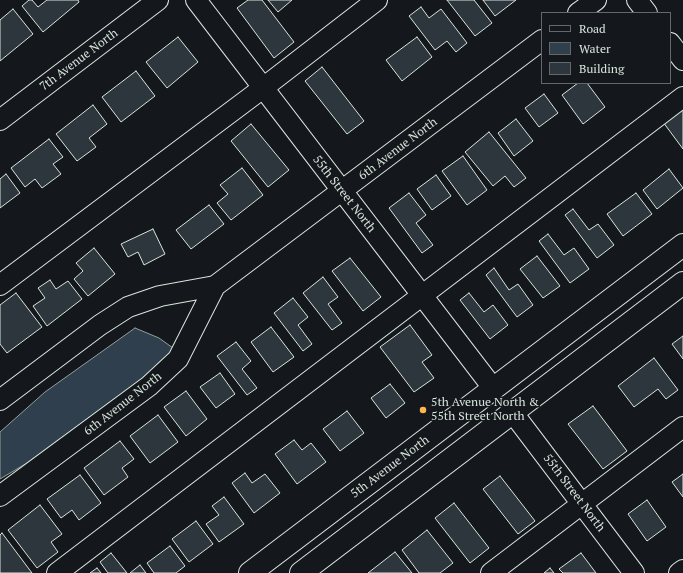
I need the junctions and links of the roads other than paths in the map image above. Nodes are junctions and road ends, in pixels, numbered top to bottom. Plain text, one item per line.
1 (158, 0) edge
2 (196, 0) edge
3 (377, 0) edge
4 (596, 0) edge
5 (637, 0) edge
6 (579, 12) edge
7 (646, 12) edge
8 (541, 41) edge
9 (671, 44) edge
10 (683, 60) edge
11 (263, 88) junction
12 (683, 97) edge
13 (0, 120) edge
14 (341, 191) junction
15 (683, 245) edge
16 (683, 283) edge
17 (0, 285) edge
18 (215, 286) junction
19 (421, 295) junction
20 (493, 388) junction
21 (0, 400) edge
22 (513, 413) junction
23 (683, 427) edge
24 (0, 496) edge
25 (583, 503) junction
26 (683, 570) edge
27 (57, 573) edge
28 (250, 573) edge
29 (301, 573) edge
30 (491, 573) edge
31 (634, 573) edge
32 (680, 573) edge

1 - 13 street, 7th Avenue North
2 - 11 street, 55th Street North
3 - 11 street
4 - 6 street
5 - 7 street
8 - 14 street, 6th Avenue North
9 - 10 street
11 - 14 street, 55th Street North
11 - 17 street
12 - 19 street
14 - 18 street, 6th Avenue North
14 - 19 street, 55th Street North
15 - 20 main road, 5th Avenue North
16 - 22 main road
18 - 21 street, 6th Avenue North
18 - 24 street, 6th Avenue North
19 - 20 street, 55th Street North
19 - 27 street
20 - 28 main road, 5th Avenue North
22 - 25 street, 55th Street North
22 - 29 main road
23 - 25 street
25 - 30 street
25 - 31 street, 55th Street North
26 - 32 street

